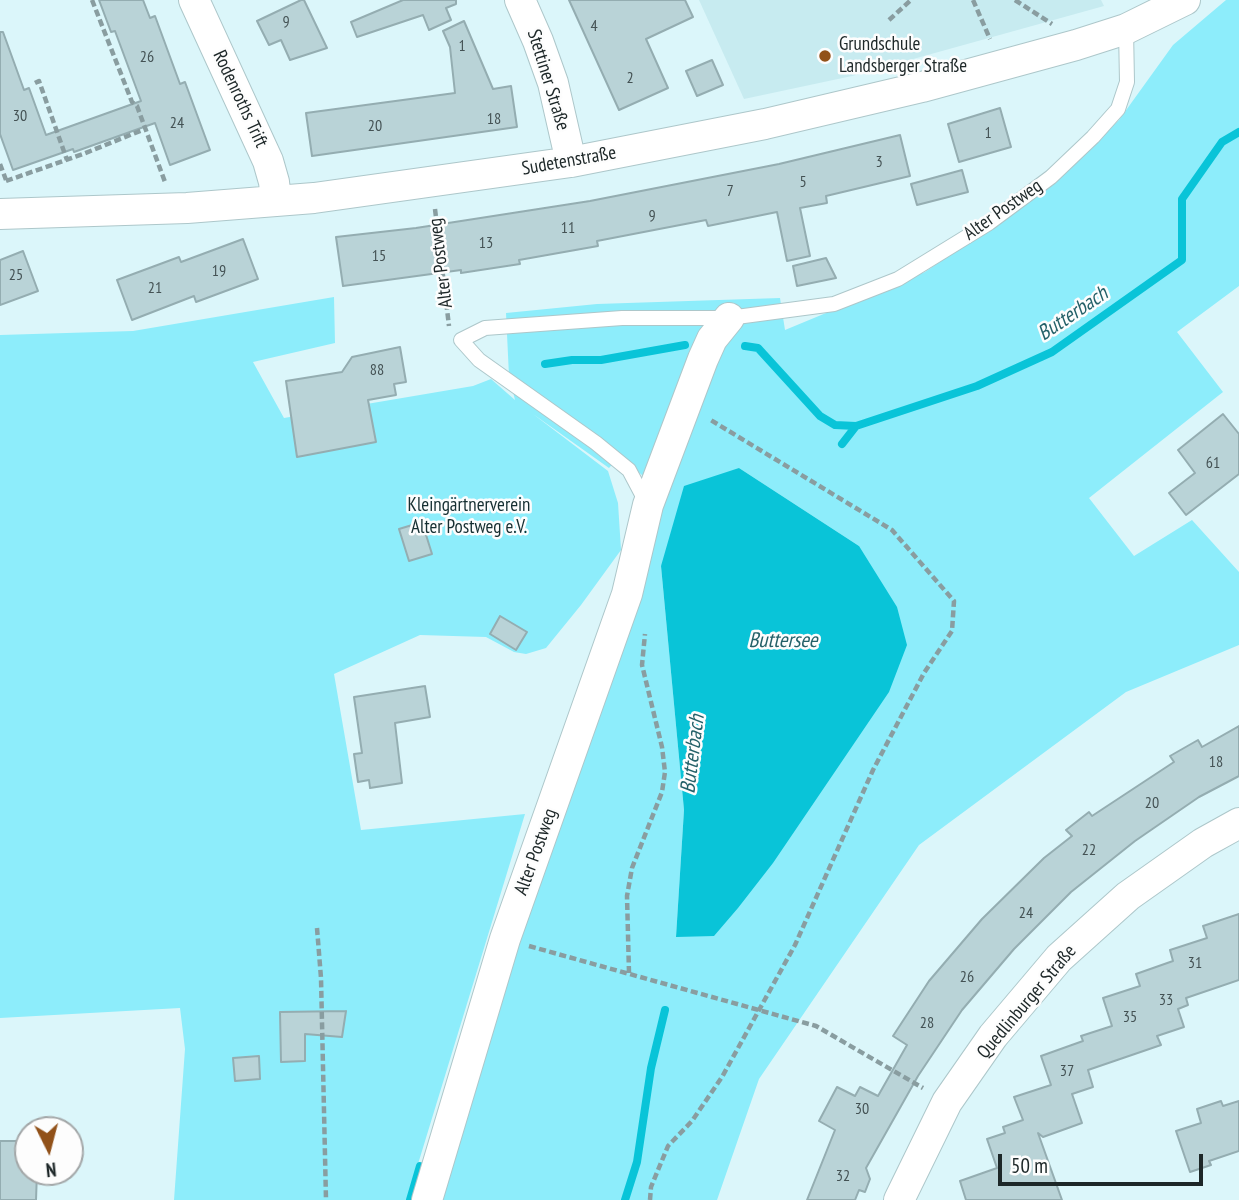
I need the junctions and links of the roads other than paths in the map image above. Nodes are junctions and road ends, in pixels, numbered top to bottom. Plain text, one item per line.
1 (194, 0) edge
2 (520, 0) edge
3 (1185, 0) edge
4 (1126, 29) junction
5 (571, 162) junction
6 (276, 201) junction
7 (0, 214) edge
8 (729, 318) junction
9 (648, 505) junction
10 (1239, 822) edge
11 (426, 1200) edge
12 (899, 1200) edge

1 - 6 street, Rodenroths Trift
2 - 5 street, Stettiner Straße
3 - 4 street
4 - 5 street, Sudetenstraße
4 - 8 lane, Alter Postweg
5 - 6 street, Sudetenstraße
6 - 7 street, Sudetenstraße
8 - 9 street, Alter Postweg
8 - 9 lane, Alter Postweg
9 - 11 street, Alter Postweg
10 - 12 street, Quedlinburger Straße

